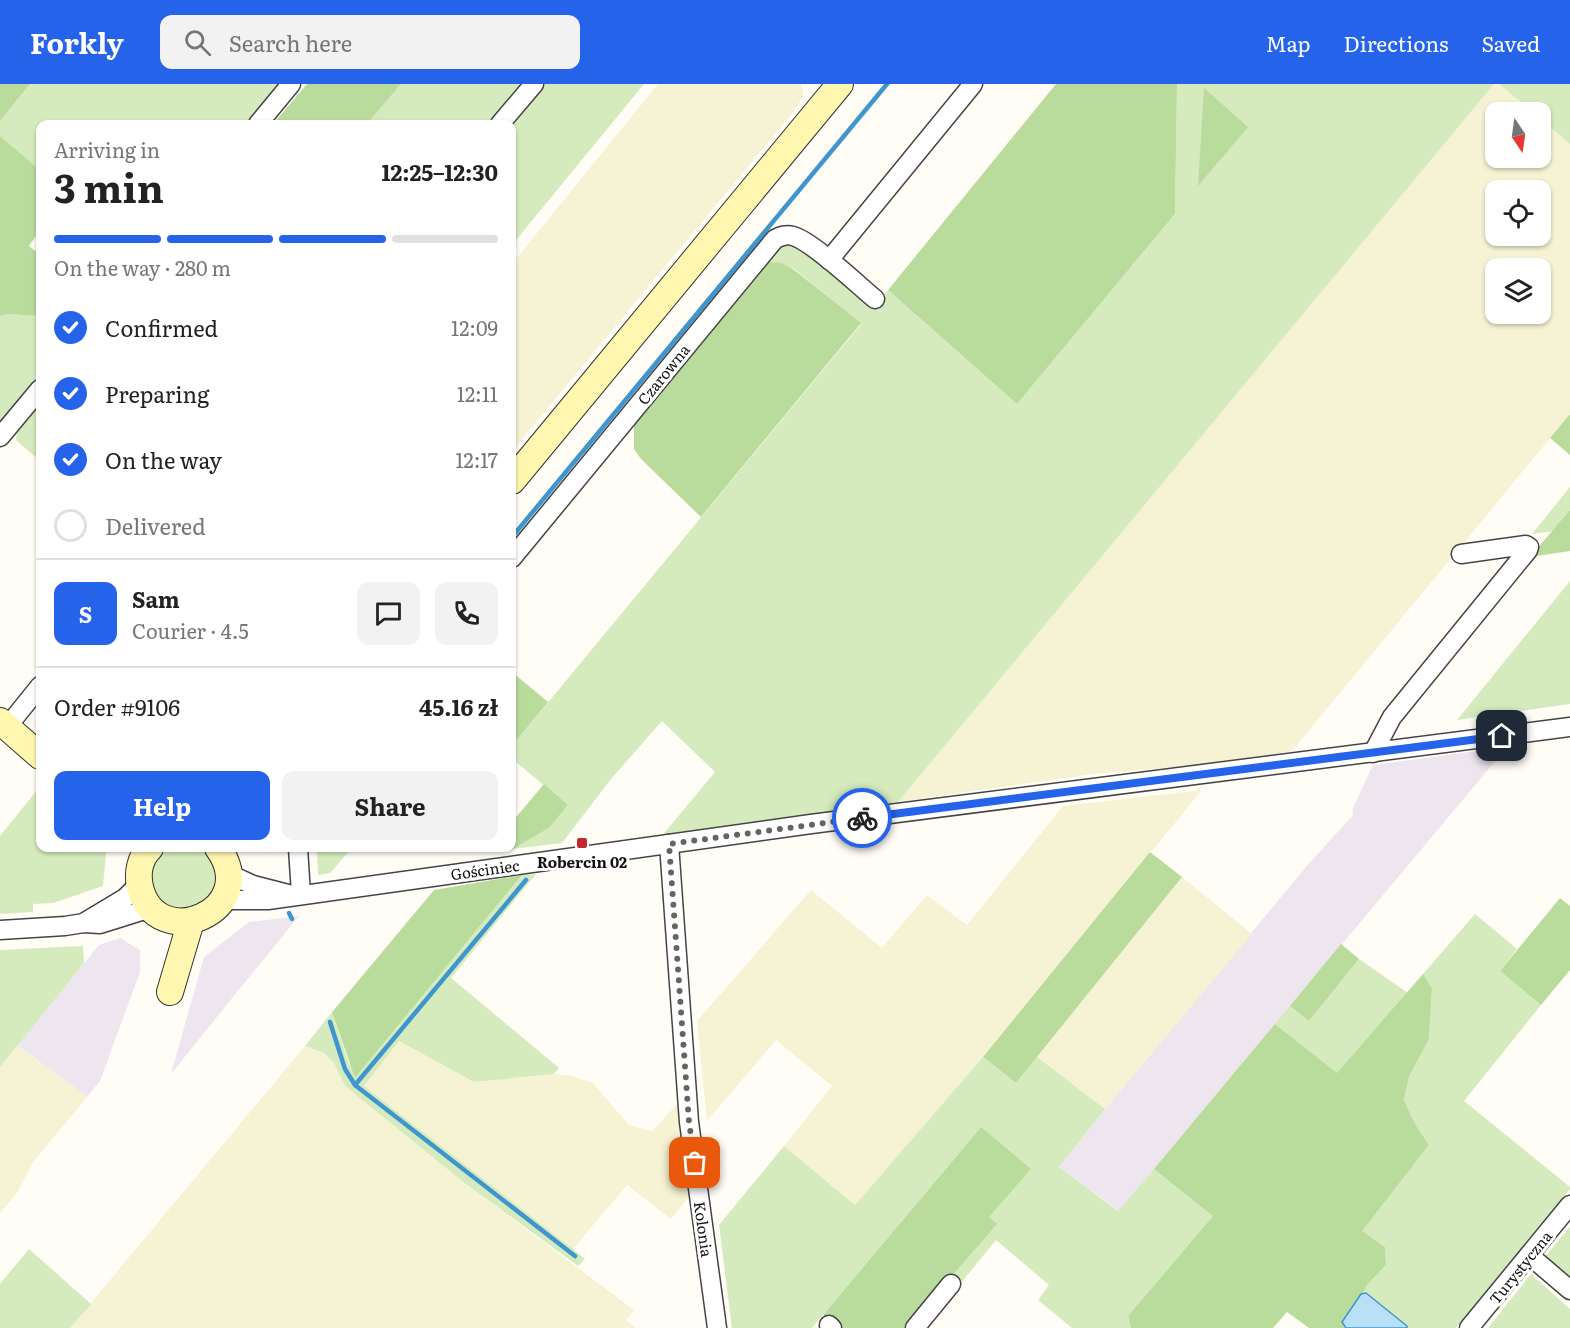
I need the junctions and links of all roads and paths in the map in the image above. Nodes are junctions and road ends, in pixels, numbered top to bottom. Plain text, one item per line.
1 (291, 84) edge
2 (534, 84) edge
3 (840, 84) edge
4 (973, 84) edge
5 (261, 120) edge
6 (503, 120) edge
7 (829, 260) junction
8 (875, 299) dead end
9 (36, 394) edge
10 (0, 437) edge
11 (516, 476) edge
12 (516, 553) edge
13 (1461, 554) dead end
14 (36, 690) edge
15 (4, 724) edge
16 (1570, 727) edge
17 (36, 752) edge
18 (1373, 753) junction
19 (669, 844) junction
20 (298, 852) edge
21 (224, 856) edge
22 (141, 860) edge
23 (297, 895) junction
24 (222, 900) junction
25 (158, 913) junction
26 (191, 921) junction
27 (84, 922) junction
28 (0, 930) edge
29 (1570, 1206) edge
30 (1529, 1255) junction
31 (951, 1284) dead end
32 (1570, 1290) edge
33 (717, 1328) edge
34 (915, 1328) edge
35 (1469, 1328) edge

1 - 5 street
2 - 6 street
3 - 11 street
4 - 7 street
7 - 8 street, Czarowna
7 - 12 street, Czarowna
9 - 10 street
13 - 18 street
14 - 15 street
15 - 17 street
16 - 18 street, Gościniec
18 - 19 street, Gościniec
19 - 23 street, Gościniec
19 - 33 street, Kolonia
20 - 23 street
21 - 23 street, Gościniec
21 - 24 street
22 - 25 street
22 - 27 street
23 - 24 street, Gościniec
24 - 26 street
25 - 26 street
25 - 26 street
25 - 27 street
27 - 28 street
29 - 30 street, Turystyczna
30 - 32 street
30 - 35 street, Turystyczna
31 - 34 street

